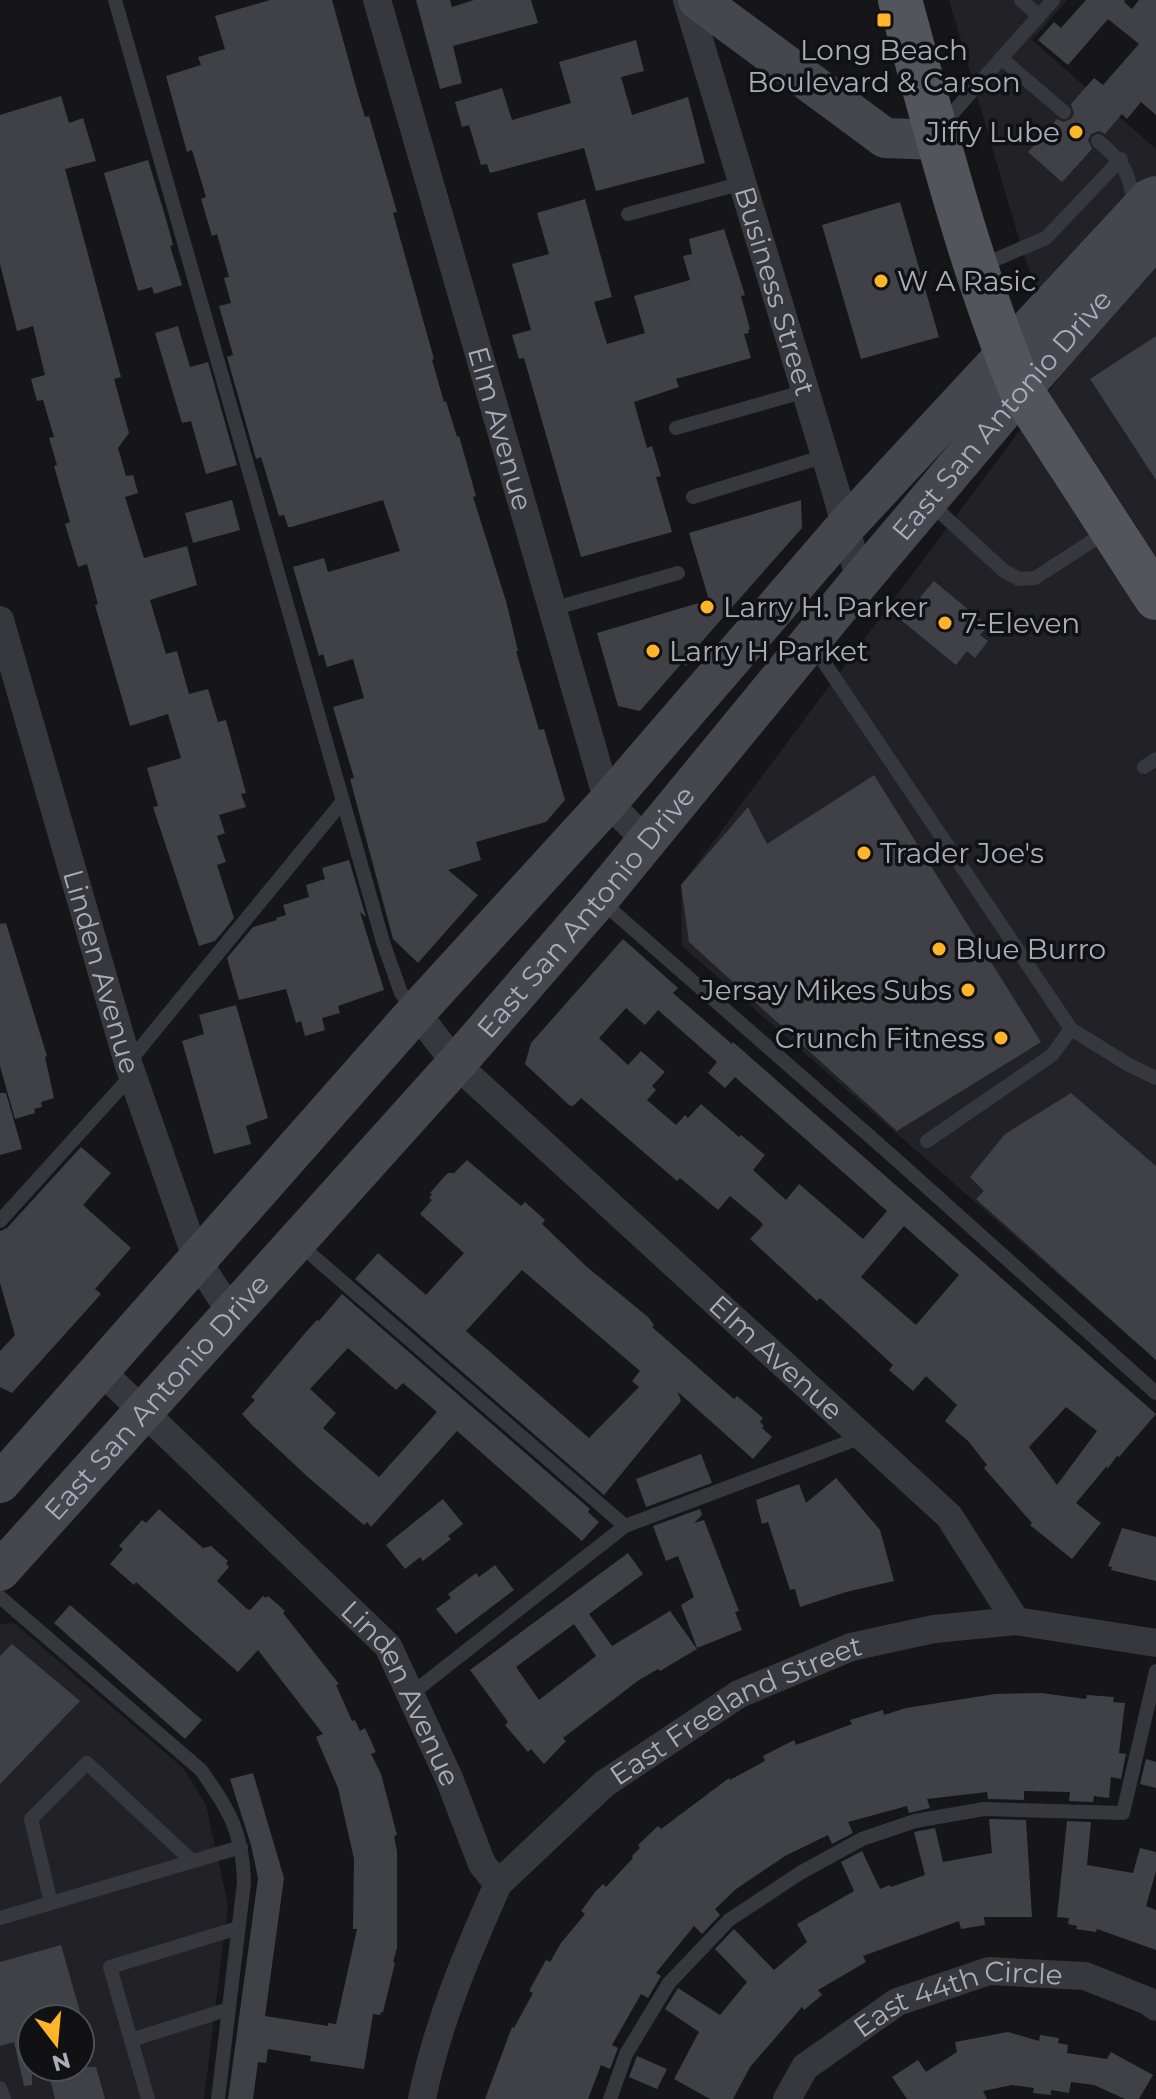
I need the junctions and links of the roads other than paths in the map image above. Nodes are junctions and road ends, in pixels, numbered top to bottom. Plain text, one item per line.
1 (115, 0) edge
2 (377, 0) edge
3 (687, 0) edge
4 (698, 0) edge
5 (900, 0) edge
6 (1021, 0) edge
7 (1053, 0) edge
8 (1039, 16) junction
9 (1001, 58) junction
10 (1064, 112) dead end
11 (938, 135) junction
12 (1098, 141) dead end
13 (1121, 159) junction
14 (743, 183) junction
15 (628, 214) dead end
16 (1149, 232) edge
17 (978, 267) junction
18 (1014, 372) junction
19 (806, 391) junction
20 (676, 428) dead end
21 (825, 456) junction
22 (693, 497) dead end
23 (928, 502) junction
24 (846, 526) junction
25 (1112, 528) junction
26 (678, 573) dead end
27 (860, 581) junction
28 (1156, 598) edge
29 (552, 609) junction
30 (0, 620) edge
31 (810, 642) junction
32 (343, 801) junction
33 (608, 802) junction
34 (647, 842) junction
35 (599, 899) junction
36 (416, 1012) junction
37 (1071, 1029) junction
38 (456, 1064) junction
39 (130, 1069) junction
40 (1156, 1078) edge
41 (927, 1141) dead end
42 (0, 1221) edge
43 (296, 1240) junction
44 (197, 1260) junction
45 (231, 1313) junction
46 (100, 1370) junction
47 (1156, 1393) edge
48 (145, 1411) junction
49 (862, 1437) junction
50 (0, 1483) edge
51 (625, 1526) junction
52 (0, 1571) edge
53 (0, 1597) edge
54 (1016, 1621) junction
55 (1156, 1643) edge
56 (1156, 1671) edge
57 (410, 1695) junction
58 (241, 1847) junction
59 (192, 1861) junction
60 (498, 1884) junction
61 (51, 1903) junction
62 (0, 1918) edge
63 (238, 1928) junction
64 (1156, 2007) edge
65 (229, 2009) junction
66 (131, 2040) junction
67 (0, 2088) edge
68 (4, 2099) edge
69 (148, 2099) edge
70 (218, 2099) edge
71 (422, 2099) edge
72 (610, 2099) edge
73 (787, 2099) edge

1 - 32 lane
2 - 29 street, Elm Avenue
3 - 14 street, Business Street
4 - 11 main road
5 - 11 main road
6 - 8 lane
7 - 8 lane
8 - 9 lane
9 - 10 lane
9 - 11 lane
11 - 17 main road
12 - 13 lane
13 - 16 lane
13 - 17 lane
14 - 15 lane
14 - 19 street, Business Street
16 - 18 main road, East San Antonio Drive
17 - 18 main road
18 - 23 main road, East San Antonio Drive
18 - 24 main road, East San Antonio Drive
18 - 25 main road
19 - 20 lane
19 - 21 street, Business Street
21 - 22 lane
21 - 24 street, Business Street
23 - 25 lane
23 - 27 main road, East San Antonio Drive
24 - 27 street, Business Street
24 - 33 main road, East San Antonio Drive
25 - 28 main road
26 - 29 lane
27 - 31 main road, East San Antonio Drive
29 - 33 street, Elm Avenue
30 - 39 street, Linden Avenue
31 - 34 main road, East San Antonio Drive
31 - 37 lane
32 - 36 lane
32 - 39 lane
33 - 34 street, Elm Avenue
33 - 36 main road, East San Antonio Drive
34 - 35 main road, East San Antonio Drive
35 - 38 main road, East San Antonio Drive
35 - 47 lane
36 - 38 street, Elm Avenue
36 - 44 main road, East San Antonio Drive
37 - 40 lane
37 - 41 lane
38 - 43 main road, East San Antonio Drive
38 - 49 street, Elm Avenue
39 - 42 lane
39 - 44 street, Linden Avenue
43 - 45 main road, East San Antonio Drive
43 - 51 lane
44 - 45 street, Linden Avenue
44 - 46 main road, East San Antonio Drive
45 - 48 main road, East San Antonio Drive
46 - 48 street, Linden Avenue
46 - 50 main road, East San Antonio Drive
48 - 52 main road, East San Antonio Drive
48 - 57 street, Linden Avenue
49 - 51 lane
49 - 54 street, Elm Avenue
51 - 57 lane
53 - 58 lane
54 - 55 street
54 - 60 street, East Freeland Street
56 - 72 lane
57 - 60 street, Linden Avenue
58 - 59 lane
58 - 63 lane
59 - 61 lane
59 - 61 lane
60 - 71 street
61 - 62 lane
63 - 65 lane
63 - 66 lane
64 - 73 street, East 44th Circle
65 - 66 lane
65 - 70 lane
66 - 69 lane
67 - 68 lane

